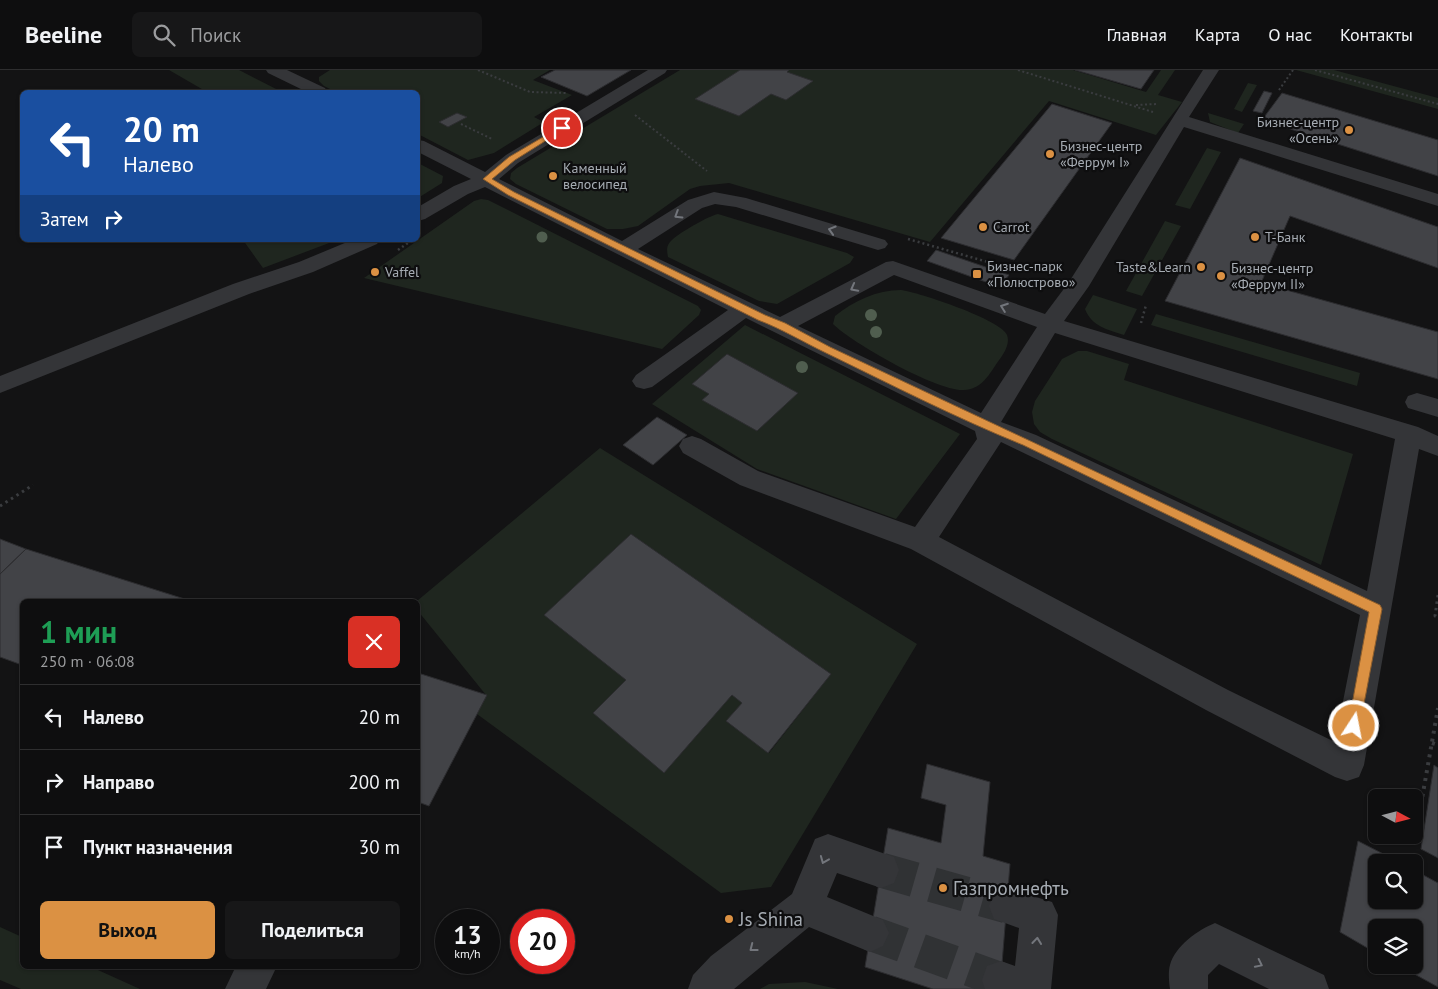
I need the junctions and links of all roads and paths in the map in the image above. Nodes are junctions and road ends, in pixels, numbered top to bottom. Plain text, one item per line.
1 (274, 70) edge
2 (478, 70) edge
3 (659, 70) edge
4 (1018, 70) edge
5 (1211, 70) edge
6 (1293, 70) edge
7 (1315, 70) edge
8 (312, 74) dead end
9 (296, 81) junction
10 (315, 90) edge
11 (1279, 90) dead end
12 (570, 93) dead end
13 (1158, 104) dead end
14 (1438, 104) edge
15 (1133, 106) junction
16 (1180, 120) junction
17 (461, 124) dead end
18 (492, 140) dead end
19 (420, 146) edge
20 (486, 179) junction
21 (1438, 200) edge
22 (420, 214) edge
23 (910, 240) dead end
24 (365, 242) edge
25 (878, 244) dead end
26 (623, 249) junction
27 (1019, 271) dead end
28 (745, 308) junction
29 (1050, 324) junction
30 (782, 325) junction
31 (644, 381) dead end
32 (0, 385) edge
33 (986, 426) junction
34 (1438, 433) edge
35 (1409, 434) junction
36 (692, 446) dead end
37 (1438, 446) edge
38 (33, 485) dead end
39 (0, 506) edge
40 (921, 541) junction
41 (1438, 595) edge
42 (1376, 609) junction
43 (1438, 617) edge
44 (1438, 708) edge
45 (1432, 743) junction
46 (1438, 745) edge
47 (1423, 794) edge
48 (881, 870) tunnel mouth
49 (1007, 906) tunnel mouth
50 (805, 907) junction
51 (870, 933) tunnel mouth
52 (256, 969) edge
53 (1019, 986) edge
54 (244, 989) edge
55 (707, 989) edge
56 (1189, 989) edge
57 (1310, 989) edge

1 - 9 lane
2 - 12 path
3 - 20 lane
4 - 15 path
5 - 16 lane
6 - 11 path
7 - 14 path
8 - 9 lane
9 - 10 lane
13 - 15 path
15 - 16 path
16 - 21 lane
16 - 29 lane
17 - 18 path
19 - 20 lane
20 - 22 lane
20 - 26 lane
23 - 27 path
24 - 32 lane
25 -> 26 lane
26 - 28 lane
28 - 30 lane
28 - 31 lane
29 -> 30 lane
29 - 33 lane
29 - 35 lane
30 - 33 lane
33 - 40 lane
33 - 42 lane
34 - 35 lane
35 - 37 lane
35 - 42 lane
36 - 40 lane
38 - 39 path
40 - 42 lane
41 - 43 path
44 - 45 path
45 - 46 path
45 - 47 path
48 -> 50 lane
53 -> 49 lane
50 - 51 lane
50 -> 55 lane
52 - 54 lane
56 -> 57 lane

